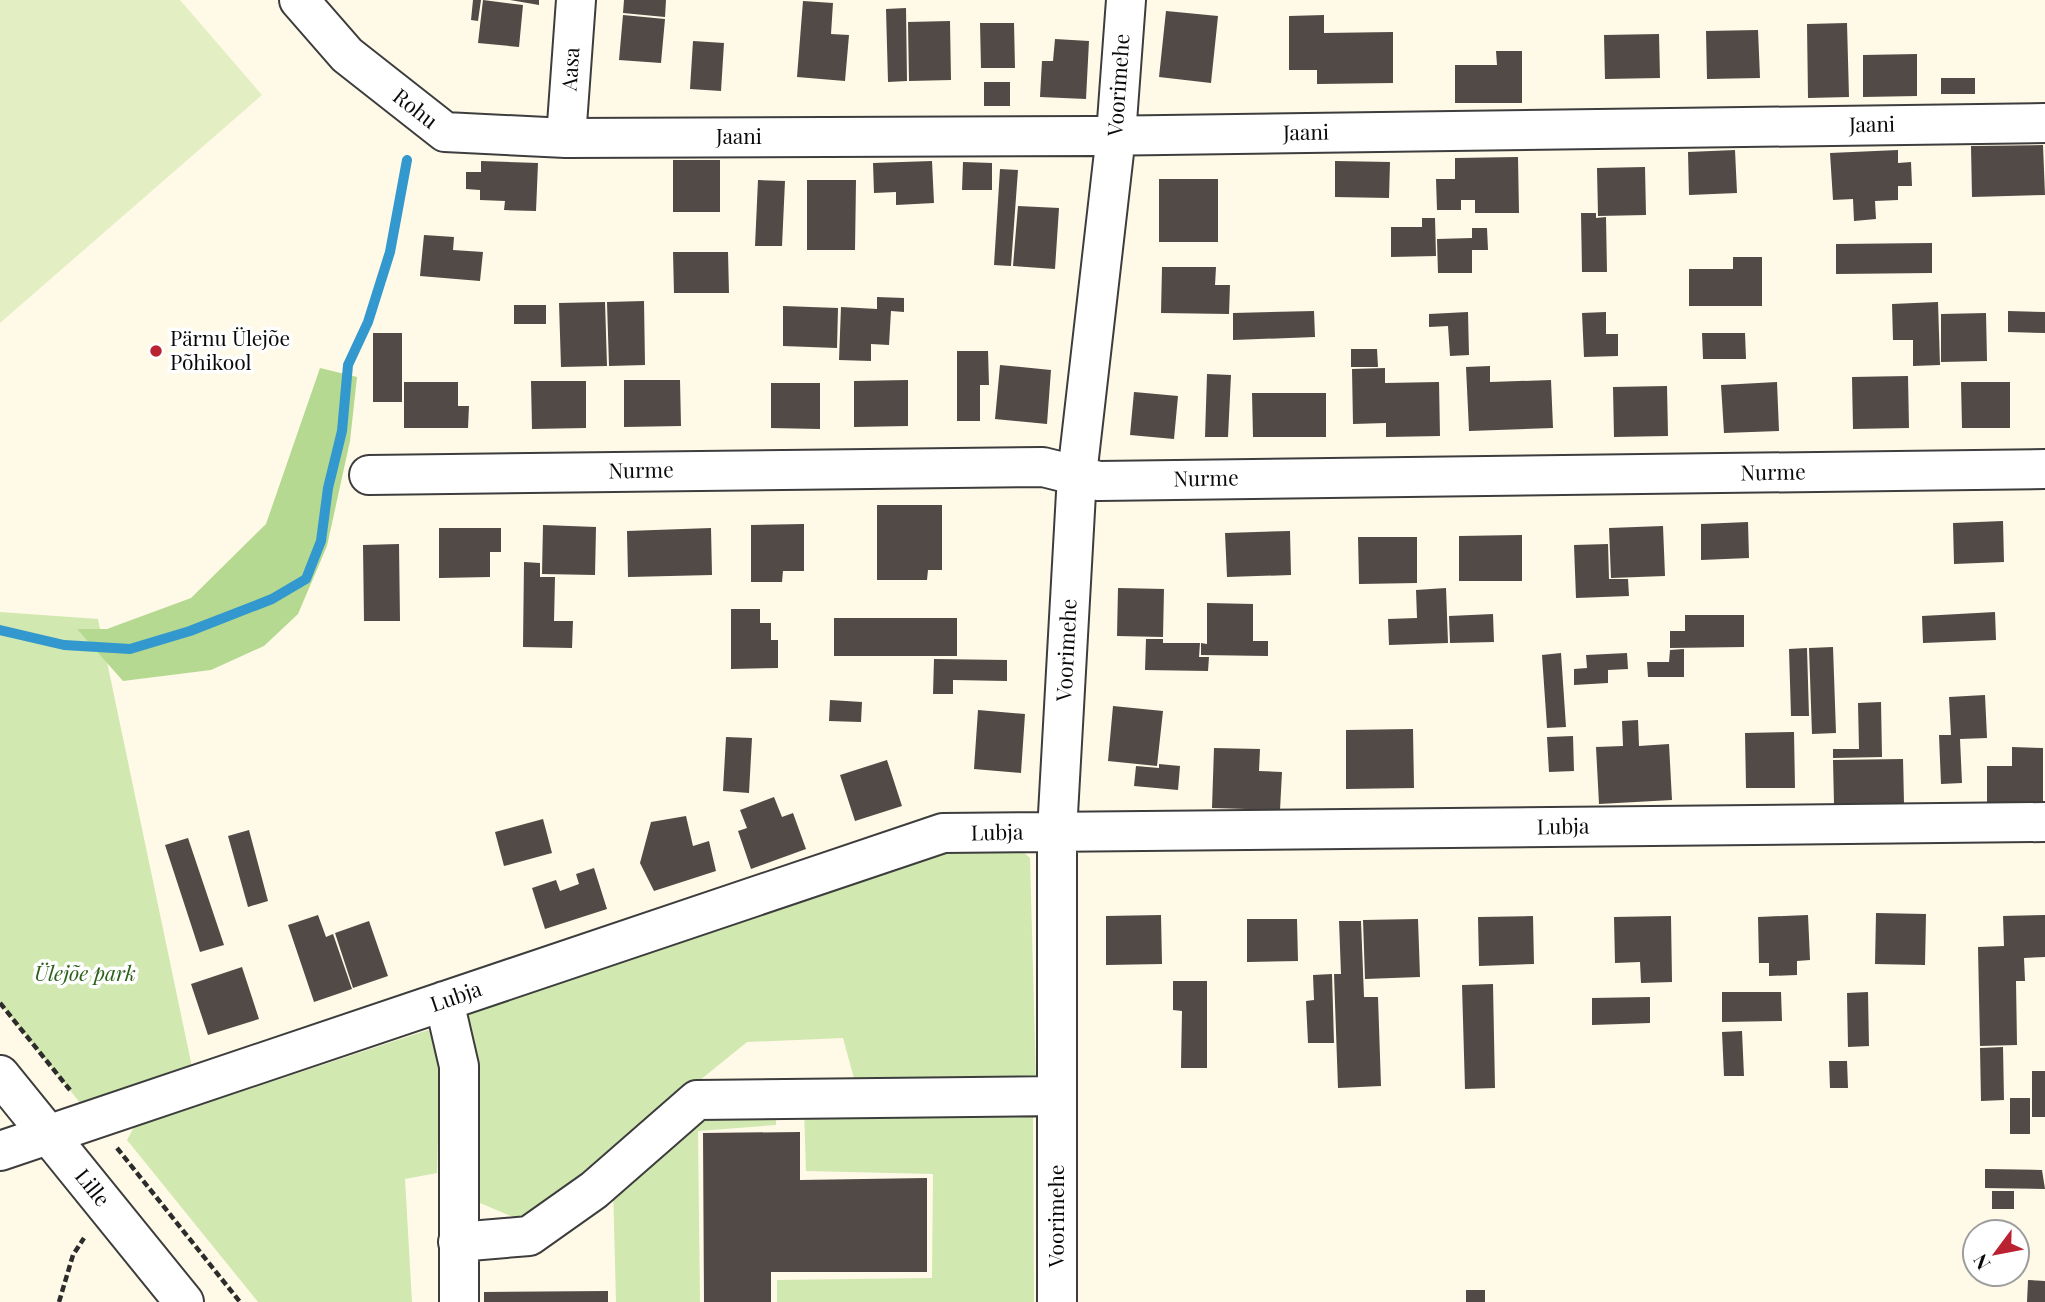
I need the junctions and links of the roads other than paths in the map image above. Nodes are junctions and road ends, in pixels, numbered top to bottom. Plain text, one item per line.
1 (299, 0) edge
2 (576, 0) edge
3 (1126, 0) edge
4 (2045, 122) edge
5 (1116, 135) junction
6 (566, 138) junction
7 (2045, 470) edge
8 (369, 474) dead end
9 (1077, 475) junction
10 (2045, 822) edge
11 (1057, 832) junction
12 (444, 1001) junction
13 (0, 1075) edge
14 (1057, 1096) junction
15 (48, 1135) junction
16 (0, 1151) edge
17 (458, 1242) junction
18 (184, 1302) edge
19 (459, 1302) edge
20 (1057, 1302) edge

1 - 6 street, Rohu
2 - 6 street, Aasa
3 - 5 street, Voorimehe
4 - 5 street, Jaani
5 - 6 street, Jaani
5 - 9 street, Voorimehe
7 - 9 street, Nurme
8 - 9 street, Nurme
9 - 11 street, Voorimehe
10 - 11 street, Lubja
11 - 12 street, Lubja
11 - 14 street, Voorimehe
12 - 15 street, Lubja
12 - 17 street
13 - 15 street, Lille
14 - 17 street
14 - 20 street, Voorimehe
15 - 16 street, Lubja
15 - 18 street, Lille
17 - 19 street

